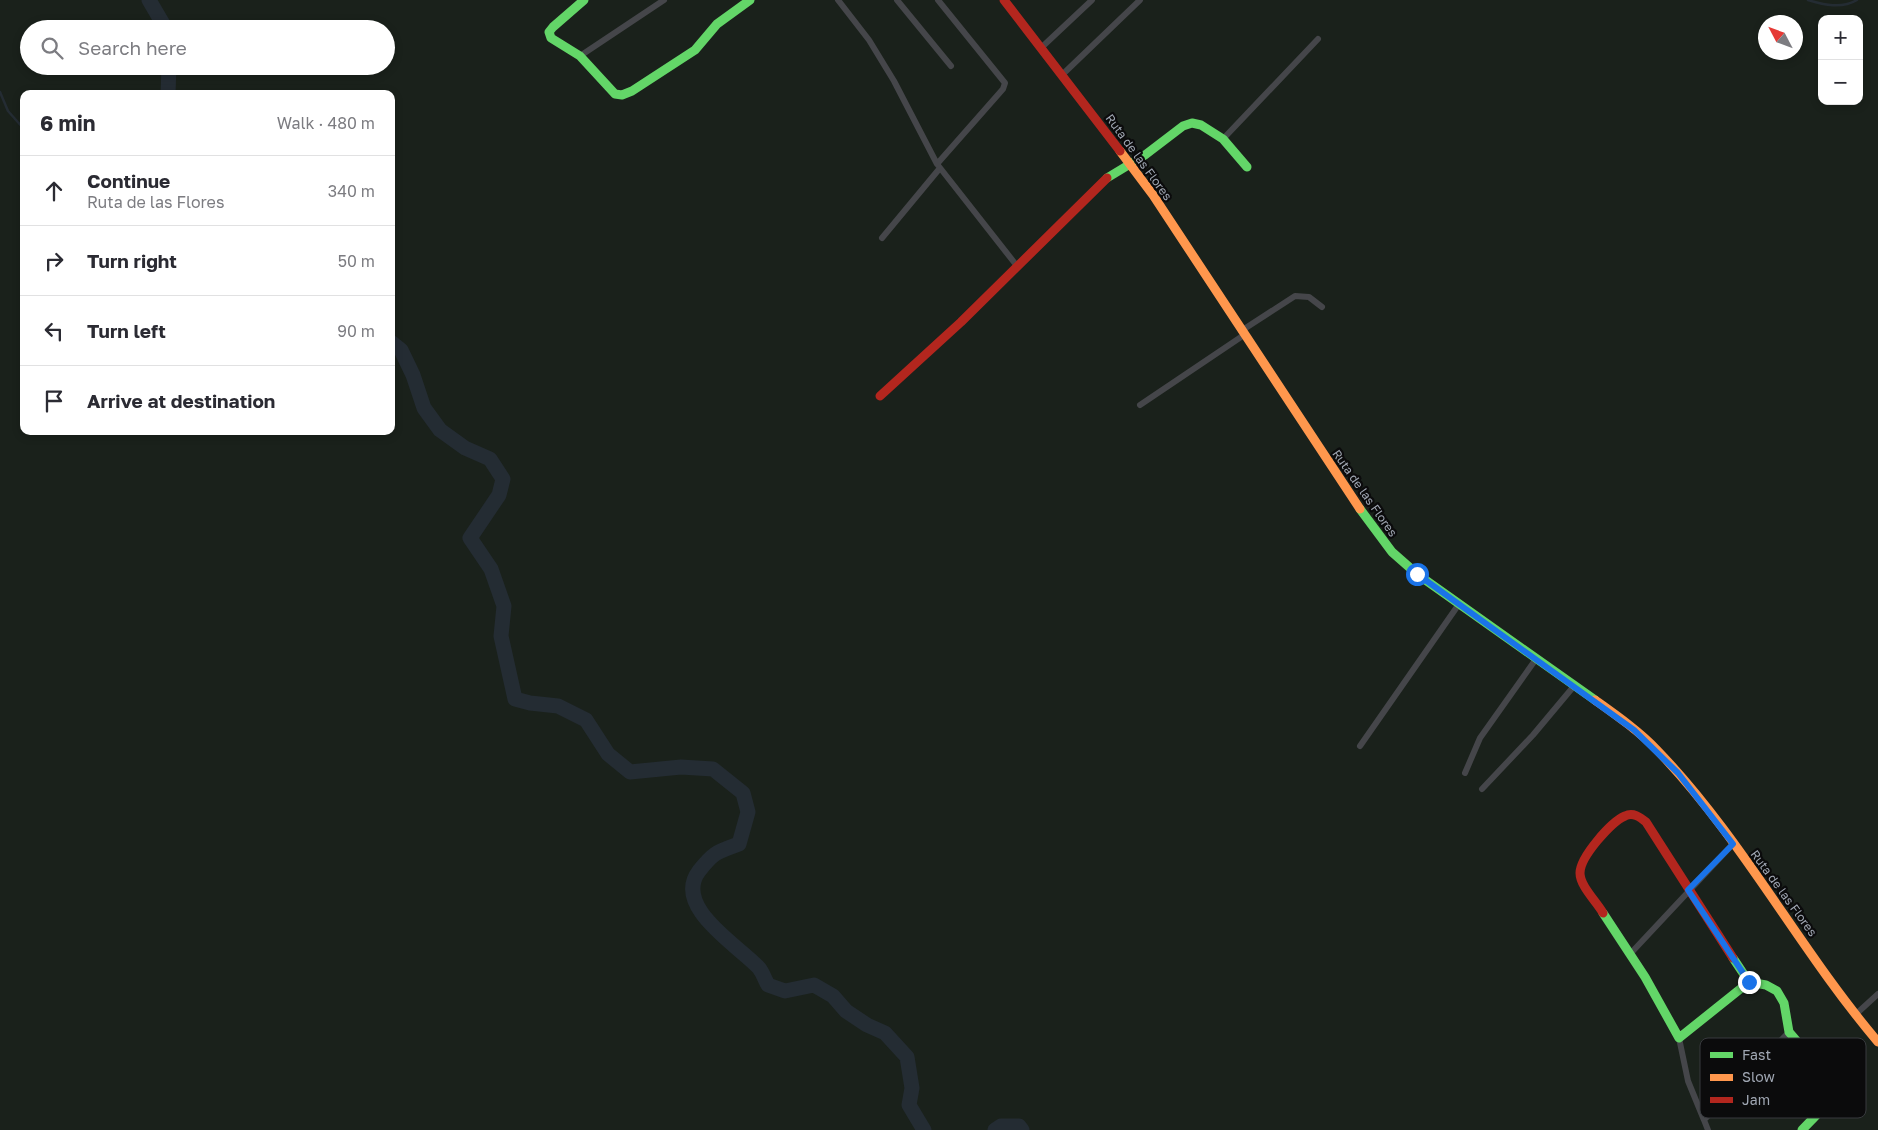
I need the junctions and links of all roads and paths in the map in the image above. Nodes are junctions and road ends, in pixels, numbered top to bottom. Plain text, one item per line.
1 (584, 0) edge
2 (664, 0) edge
3 (750, 0) edge
4 (838, 0) edge
5 (897, 0) edge
6 (938, 0) edge
7 (1004, 0) edge
8 (1092, 0) edge
9 (1140, 0) edge
10 (1318, 40) dead end
11 (1042, 48) junction
12 (580, 56) junction
13 (952, 66) dead end
14 (1063, 74) junction
15 (1223, 139) junction
16 (1130, 164) junction
17 (938, 166) junction
18 (1247, 167) dead end
19 (882, 238) dead end
20 (1017, 266) junction
21 (1322, 308) dead end
22 (1242, 333) junction
23 (880, 396) dead end
24 (1140, 405) dead end
25 (1459, 604) junction
26 (1536, 660) junction
27 (1574, 686) junction
28 (1360, 746) dead end
29 (1466, 773) dead end
30 (1482, 789) dead end
31 (1733, 844) junction
32 (1688, 890) junction
33 (1631, 953) junction
34 (1749, 982) junction
35 (1878, 994) edge
36 (1855, 1015) junction
37 (1789, 1032) junction
38 (1679, 1038) junction
39 (1783, 1038) edge
40 (1794, 1038) edge
41 (1878, 1042) edge
42 (1700, 1110) edge
43 (1814, 1118) edge
44 (1704, 1120) edge
45 (1708, 1130) edge
46 (1802, 1130) edge

1 - 12 street
2 - 12 street
3 - 12 street
4 - 17 street
5 - 13 street
6 - 17 street
7 - 11 street, Ruta de las Flores
8 - 11 street
9 - 14 street
10 - 15 street
11 - 14 street, Ruta de las Flores
14 - 16 street, Ruta de las Flores
15 - 16 street
15 - 18 street
16 - 20 street
16 - 22 street, Ruta de las Flores
17 - 19 street
17 - 20 street
20 - 23 street
21 - 22 street
22 - 24 street
22 - 25 street, Ruta de las Flores
25 - 26 street, Ruta de las Flores
25 - 28 street
26 - 27 street, Ruta de las Flores
26 - 29 street
27 - 30 street
27 - 31 street, Ruta de las Flores
31 - 32 street
31 - 36 street, Ruta de las Flores
32 - 33 street
32 - 33 street
32 - 34 street
33 - 38 street
34 - 37 street
34 - 38 street
35 - 36 street
36 - 41 street, Ruta de las Flores
37 - 39 street
37 - 40 street
38 - 42 street
43 - 46 street
44 - 45 street

